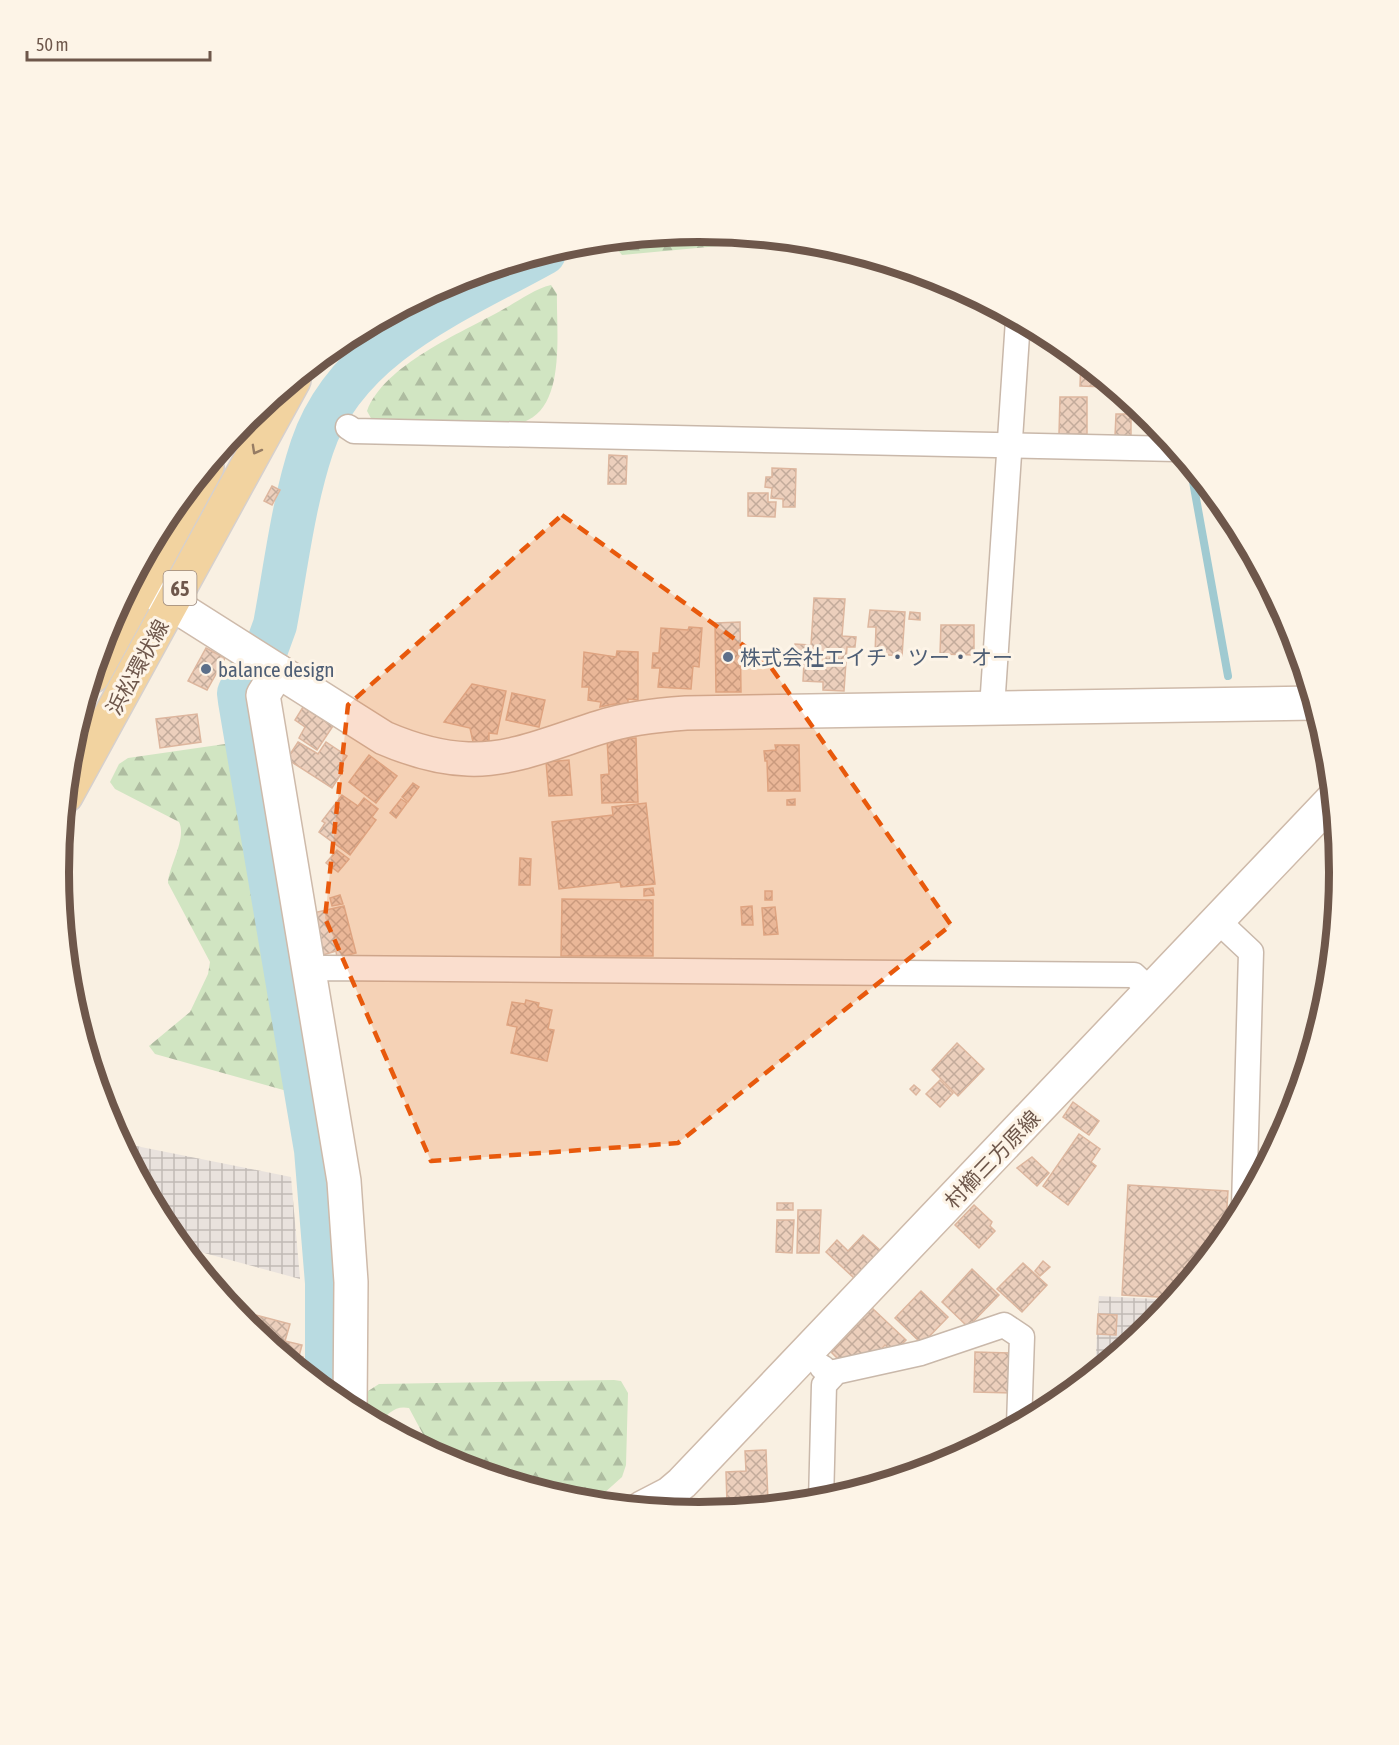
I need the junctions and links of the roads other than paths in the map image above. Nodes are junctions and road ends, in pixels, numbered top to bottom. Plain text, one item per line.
1 (1018, 328) edge
2 (284, 398) edge
3 (348, 427) dead end
4 (1010, 446) junction
5 (1166, 449) edge
6 (140, 583) edge
7 (172, 603) junction
8 (278, 671) junction
9 (1307, 702) edge
10 (992, 708) junction
11 (76, 778) edge
12 (1327, 807) edge
13 (1218, 921) junction
14 (309, 971) junction
15 (1151, 991) junction
16 (1244, 1190) edge
17 (807, 1353) junction
18 (832, 1376) junction
19 (350, 1398) edge
20 (1019, 1416) edge
21 (821, 1491) edge
22 (654, 1502) edge

1 - 4 street
2 -> 7 main road, 浜松環状線 / 65
3 - 4 street
4 - 5 street
4 - 10 street
6 - 7 street
7 - 8 street
7 - 11 main road, 浜松環状線 / 65
8 - 10 street
8 - 14 street
9 - 10 street
12 - 13 street, 村櫛三方原線
13 - 15 street, 村櫛三方原線
13 - 16 street
14 - 15 street
14 - 19 street
15 - 17 street, 村櫛三方原線
17 - 18 street
17 - 22 street, 村櫛三方原線
18 - 20 street
18 - 21 street

